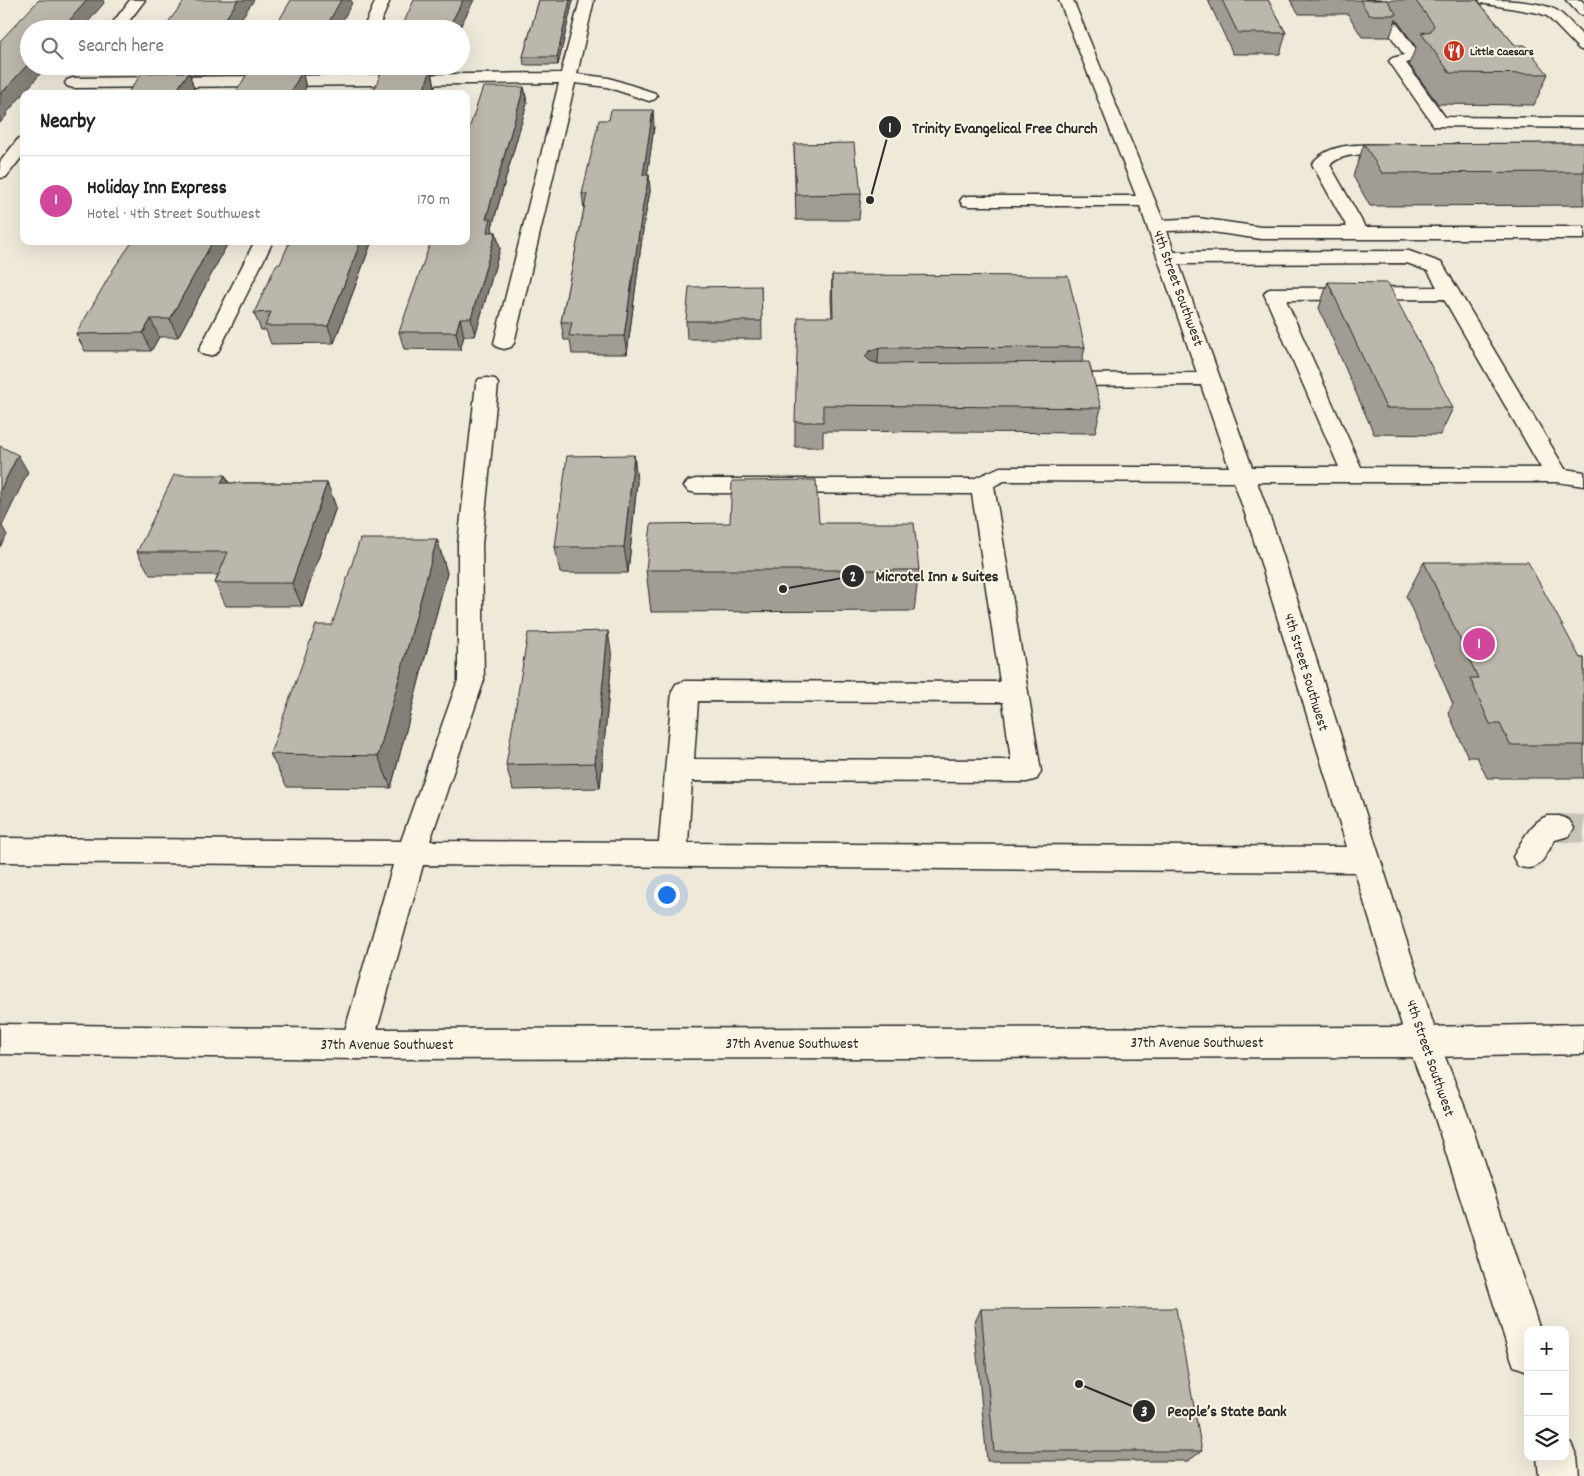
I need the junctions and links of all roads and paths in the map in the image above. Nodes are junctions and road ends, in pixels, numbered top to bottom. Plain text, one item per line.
1 (138, 0) edge
2 (384, 0) edge
3 (587, 0) edge
4 (1066, 0) edge
5 (1373, 0) edge
6 (1380, 0) edge
7 (1486, 0) edge
8 (1573, 0) edge
9 (1584, 12) edge
10 (123, 20) edge
11 (374, 20) edge
12 (1406, 46) junction
13 (1584, 46) edge
14 (79, 75) edge
15 (570, 78) junction
16 (346, 80) edge
17 (68, 88) edge
18 (649, 96) dead end
19 (1584, 123) edge
20 (20, 148) edge
21 (1416, 151) edge
22 (0, 173) edge
23 (968, 201) dead end
24 (1147, 201) junction
25 (1156, 226) junction
26 (1360, 233) junction
27 (1584, 233) edge
28 (262, 245) edge
29 (1168, 258) junction
30 (1258, 258) junction
31 (1274, 294) junction
32 (1451, 294) junction
33 (504, 343) dead end
34 (209, 350) dead end
35 (1211, 379) junction
36 (1034, 380) edge
37 (487, 384) dead end
38 (1244, 474) junction
39 (1353, 474) junction
40 (1557, 474) junction
41 (1584, 479) edge
42 (696, 486) dead end
43 (982, 487) junction
44 (1015, 692) junction
45 (680, 770) junction
46 (1559, 828) tunnel mouth
47 (0, 850) edge
48 (412, 852) junction
49 (673, 854) junction
50 (1528, 857) dead end
51 (1365, 860) junction
52 (0, 1038) edge
53 (1584, 1039) edge
54 (1423, 1042) junction
55 (357, 1044) junction
56 (1524, 1340) edge
57 (1557, 1461) edge
58 (1559, 1476) edge

1 - 10 street
2 - 11 street
3 - 15 street
4 - 24 street, 4th Street Southwest
5 - 12 street
6 - 12 street
7 - 13 street
8 - 9 street
12 - 19 street
14 - 17 street
15 - 16 street
15 - 18 street
15 - 33 street
16 - 17 street
20 - 22 street
21 - 26 street
23 - 24 street
24 - 25 street, 4th Street Southwest
25 - 26 street
25 - 29 street, 4th Street Southwest
26 - 27 street
28 - 34 street
29 - 30 street
29 - 35 street, 4th Street Southwest
30 - 31 street
30 - 32 street
31 - 32 street
31 - 39 street
32 - 40 street
35 - 36 street
35 - 38 street, 4th Street Southwest
37 - 48 street
38 - 39 street
38 - 43 street
38 - 51 street, 4th Street Southwest
39 - 40 street
40 - 41 street
42 - 43 street
43 - 44 street
44 - 45 street
44 - 45 street
45 - 49 street
46 - 50 street
47 - 48 street
48 - 49 street
48 - 55 street
49 - 51 street
51 - 54 street, 4th Street Southwest
52 - 55 street, 37th Avenue Southwest
53 - 54 street, 37th Avenue Southwest
54 - 55 street, 37th Avenue Southwest
54 - 56 street, 4th Street Southwest
57 - 58 street

